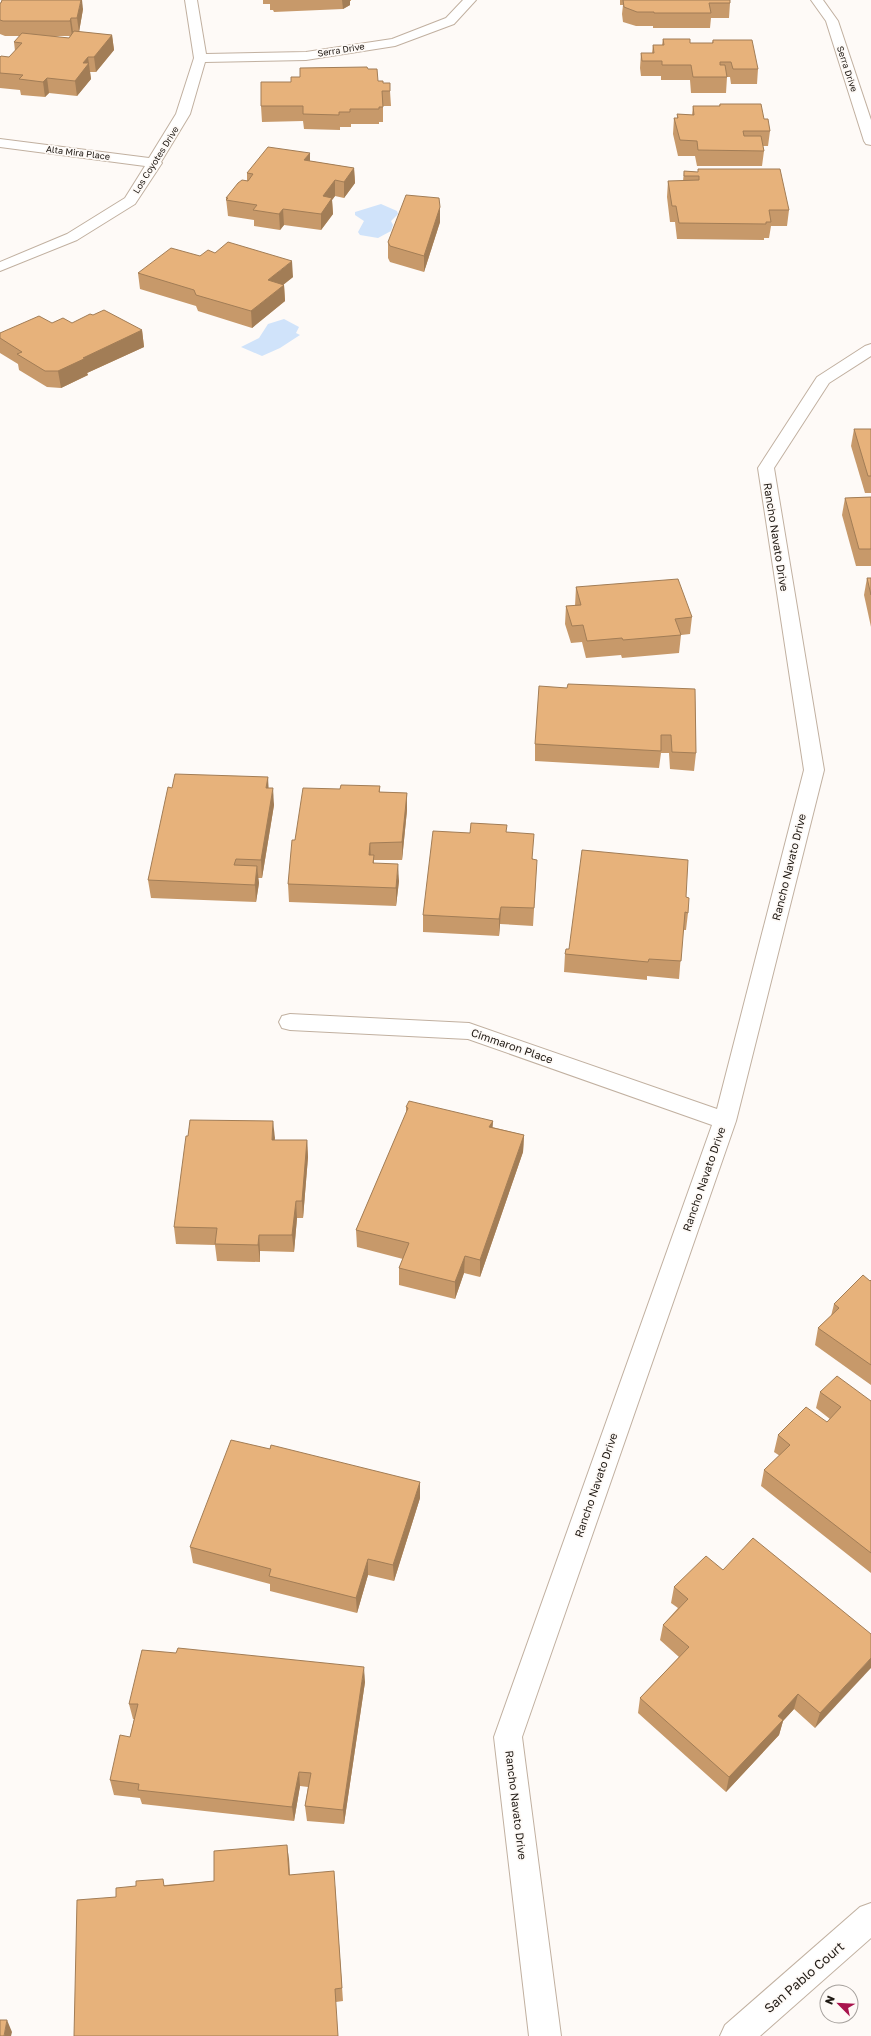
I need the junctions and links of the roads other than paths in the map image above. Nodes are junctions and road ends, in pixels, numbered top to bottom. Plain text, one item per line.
1 (191, 0) edge
2 (470, 0) edge
3 (818, 0) edge
4 (200, 58) junction
5 (871, 141) edge
6 (0, 143) edge
7 (155, 162) junction
8 (0, 267) edge
9 (871, 348) edge
10 (290, 1022) dead end
11 (725, 1121) junction
12 (871, 1918) edge
13 (545, 2036) edge
14 (736, 2036) edge

1 - 4 street, Los Coyotes Drive
2 - 4 street, Serra Drive
3 - 5 street, Serra Drive
4 - 7 street, Los Coyotes Drive
6 - 7 street, Alta Mira Place
7 - 8 street, Los Coyotes Drive
9 - 11 street, Rancho Navato Drive
10 - 11 street, Cimmaron Place
11 - 13 street, Rancho Navato Drive
12 - 14 street, San Pablo Court

